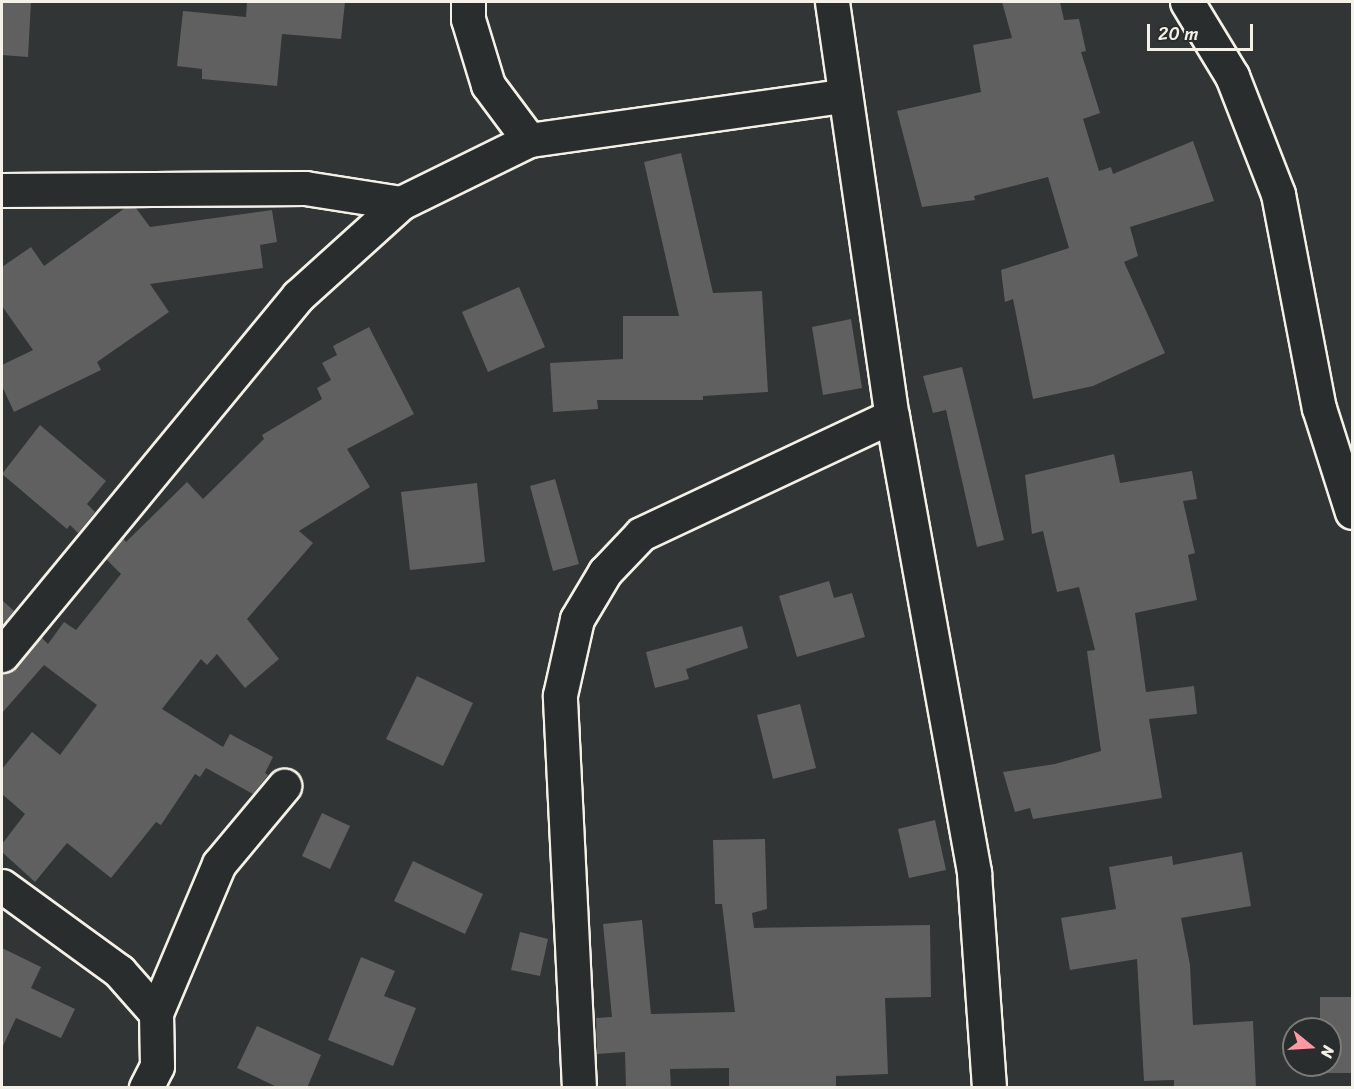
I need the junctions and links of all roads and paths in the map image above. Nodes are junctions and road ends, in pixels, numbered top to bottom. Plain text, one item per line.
1 (468, 2) edge
2 (832, 2) edge
3 (1187, 2) edge
4 (844, 96) junction
5 (529, 140) junction
6 (2, 190) edge
7 (401, 203) junction
8 (892, 416) junction
9 (1353, 512) edge
10 (2, 655) edge
11 (284, 786) dead end
12 (2, 886) edge
13 (156, 1013) junction
14 (146, 1088) edge
15 (579, 1088) edge
16 (988, 1088) edge

1 - 5 street
2 - 4 street
3 - 9 street
4 - 5 street
4 - 8 street
5 - 7 street
6 - 7 street
7 - 10 street
8 - 15 street
8 - 16 street
11 - 13 street
12 - 13 street
13 - 14 street

